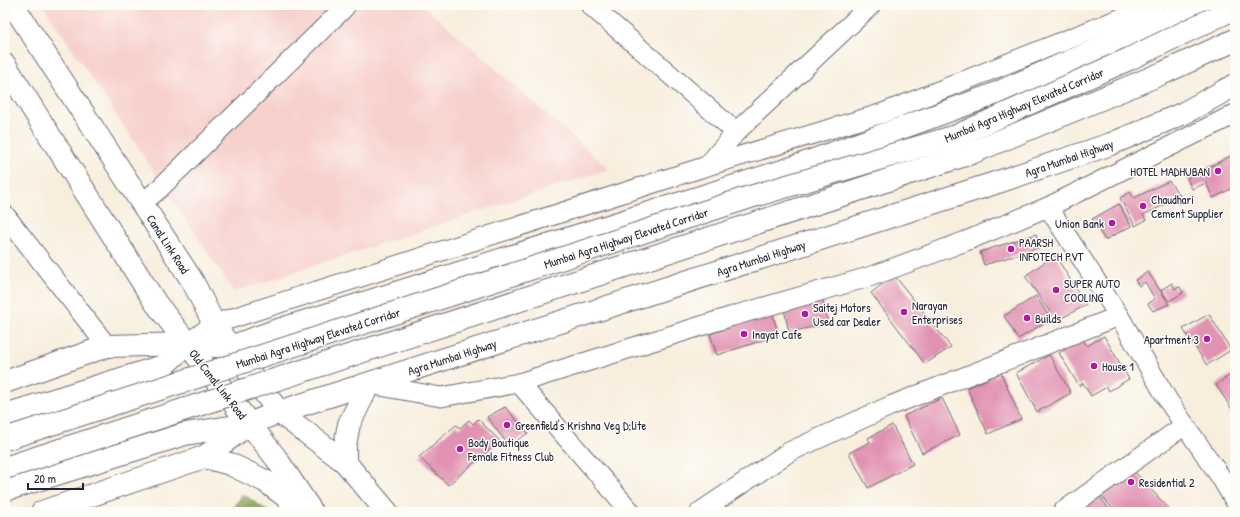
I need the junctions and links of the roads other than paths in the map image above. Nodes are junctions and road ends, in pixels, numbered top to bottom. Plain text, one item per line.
1 (13, 5) edge
2 (590, 5) edge
3 (871, 5) edge
4 (1154, 5) edge
5 (1197, 5) edge
6 (345, 7) dead end
7 (1235, 8) edge
8 (1235, 40) edge
9 (5, 65) edge
10 (1235, 85) edge
11 (1235, 114) edge
12 (736, 132) junction
13 (707, 166) junction
14 (142, 203) junction
15 (1048, 207) junction
16 (5, 215) edge
17 (1119, 316) junction
18 (214, 324) junction
19 (187, 344) junction
20 (108, 346) junction
21 (230, 347) junction
22 (5, 382) edge
23 (519, 382) junction
24 (369, 384) junction
25 (279, 412) junction
26 (5, 415) edge
27 (249, 424) junction
28 (1185, 425) junction
29 (5, 439) edge
30 (204, 457) junction
31 (345, 462) junction
32 (5, 468) edge
33 (5, 490) edge
34 (1235, 501) edge
35 (42, 512) edge
36 (306, 512) edge
37 (312, 512) edge
38 (387, 512) edge
39 (631, 512) edge
40 (700, 512) edge
41 (1062, 512) edge

1 - 14 main road, Canal Link Road
2 - 12 street
3 - 12 street
4 - 13 street
5 - 21 main road
6 - 14 street
7 - 29 main road, Mumbai Agra Highway Elevated Corridor, bridge
8 - 32 main road, Mumbai Agra Highway Elevated Corridor, bridge
9 - 19 main road
10 - 24 main road, Agra Mumbai Highway
11 - 15 street
12 - 13 street
13 - 18 street
14 - 18 main road, Canal Link Road
15 - 17 street
15 - 23 street
16 - 20 street
17 - 28 street
17 - 40 street
18 - 19 street
18 - 21 main road, Canal Link Road
19 - 20 main road
19 - 21 main road
19 - 26 main road
19 - 27 main road, Old Canal Link Road
20 - 22 main road
21 - 25 main road, Canal Link Road
23 - 24 street
23 - 39 street
24 - 25 main road, Agra Mumbai Highway
24 - 31 main road
25 - 27 main road, Agra Mumbai Highway
25 - 31 main road, Canal Link Road
27 - 30 main road
27 - 33 main road
27 - 37 main road, Old Canal Link Road
28 - 34 street
28 - 41 street
30 - 35 main road
30 - 36 main road
31 - 38 main road, Canal Link Road

